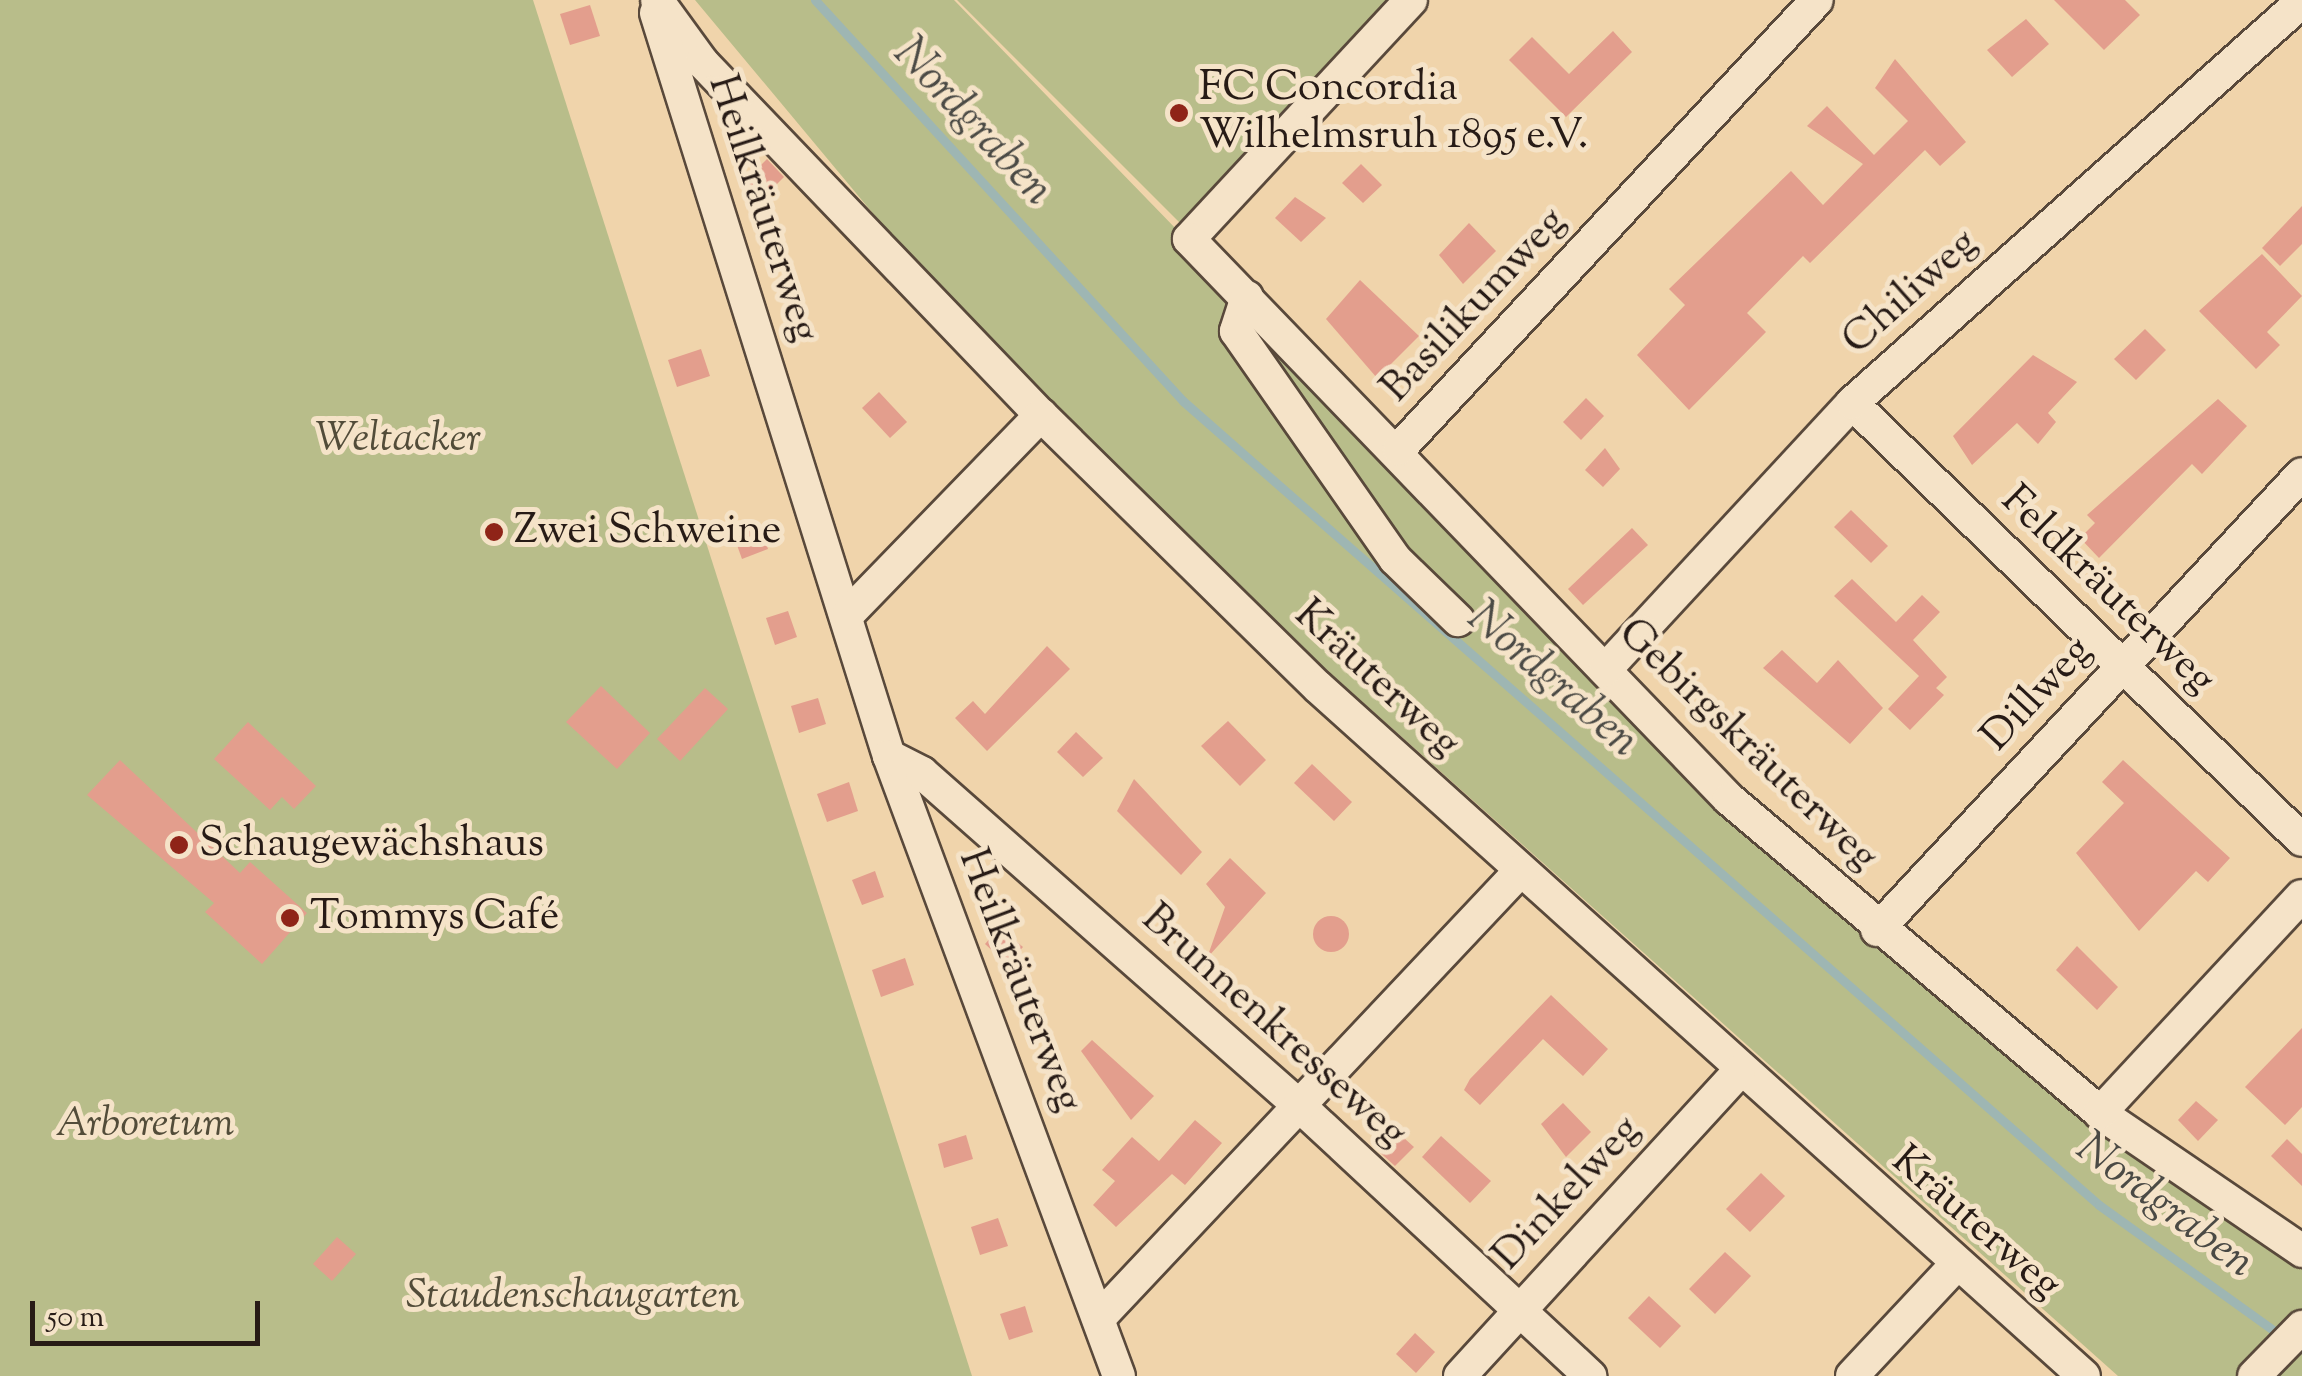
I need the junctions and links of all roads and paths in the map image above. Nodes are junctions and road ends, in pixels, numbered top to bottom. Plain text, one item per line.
1 (655, 0) edge
2 (1411, 0) edge
3 (1817, 0) edge
4 (2298, 5) edge
5 (1247, 297) junction
6 (1852, 403) junction
7 (1040, 415) junction
8 (1399, 449) junction
9 (2302, 474) edge
10 (849, 613) junction
11 (1458, 620) dead end
12 (2124, 666) junction
13 (1605, 670) junction
14 (889, 756) junction
15 (2302, 840) edge
16 (1521, 870) junction
17 (2302, 896) edge
18 (1877, 930) junction
19 (1739, 1071) junction
20 (1304, 1110) junction
21 (2100, 1114) junction
22 (2302, 1251) edge
23 (1956, 1265) junction
24 (1519, 1310) junction
25 (1099, 1318) junction
26 (2302, 1326) edge
27 (1118, 1376) edge
28 (1460, 1376) edge
29 (1590, 1376) edge
30 (1852, 1376) edge
31 (2084, 1376) edge
32 (2254, 1376) edge

1 - 7 lane, Kräuterweg
1 - 10 lane, Heilkräuterweg
2 - 5 lane, Gebirgskräuterweg
3 - 8 lane, Basilikumweg
4 - 6 lane, Chiliweg
5 - 8 lane, Gebirgskräuterweg
5 - 11 lane
6 - 12 lane, Feldkräuterweg
6 - 13 lane, Chiliweg
7 - 10 lane
7 - 16 lane, Kräuterweg
8 - 13 lane, Gebirgskräuterweg
9 - 12 lane, Dillweg
10 - 14 lane, Heilkräuterweg
12 - 15 lane, Feldkräuterweg
12 - 18 lane, Dillweg
13 - 18 lane, Gebirgskräuterweg
14 - 20 lane, Brunnenkresseweg
14 - 25 lane, Heilkräuterweg
16 - 19 lane, Kräuterweg
16 - 20 lane
17 - 21 lane
18 - 21 lane, Gebirgskräuterweg
19 - 23 lane, Kräuterweg
19 - 24 lane, Dinkelweg
20 - 24 lane, Brunnenkresseweg
20 - 25 lane
21 - 22 lane, Gebirgskräuterweg
23 - 30 lane
23 - 31 lane, Kräuterweg
24 - 28 lane, Dinkelweg
24 - 29 lane, Brunnenkresseweg
25 - 27 lane, Heilkräuterweg
26 - 32 lane

